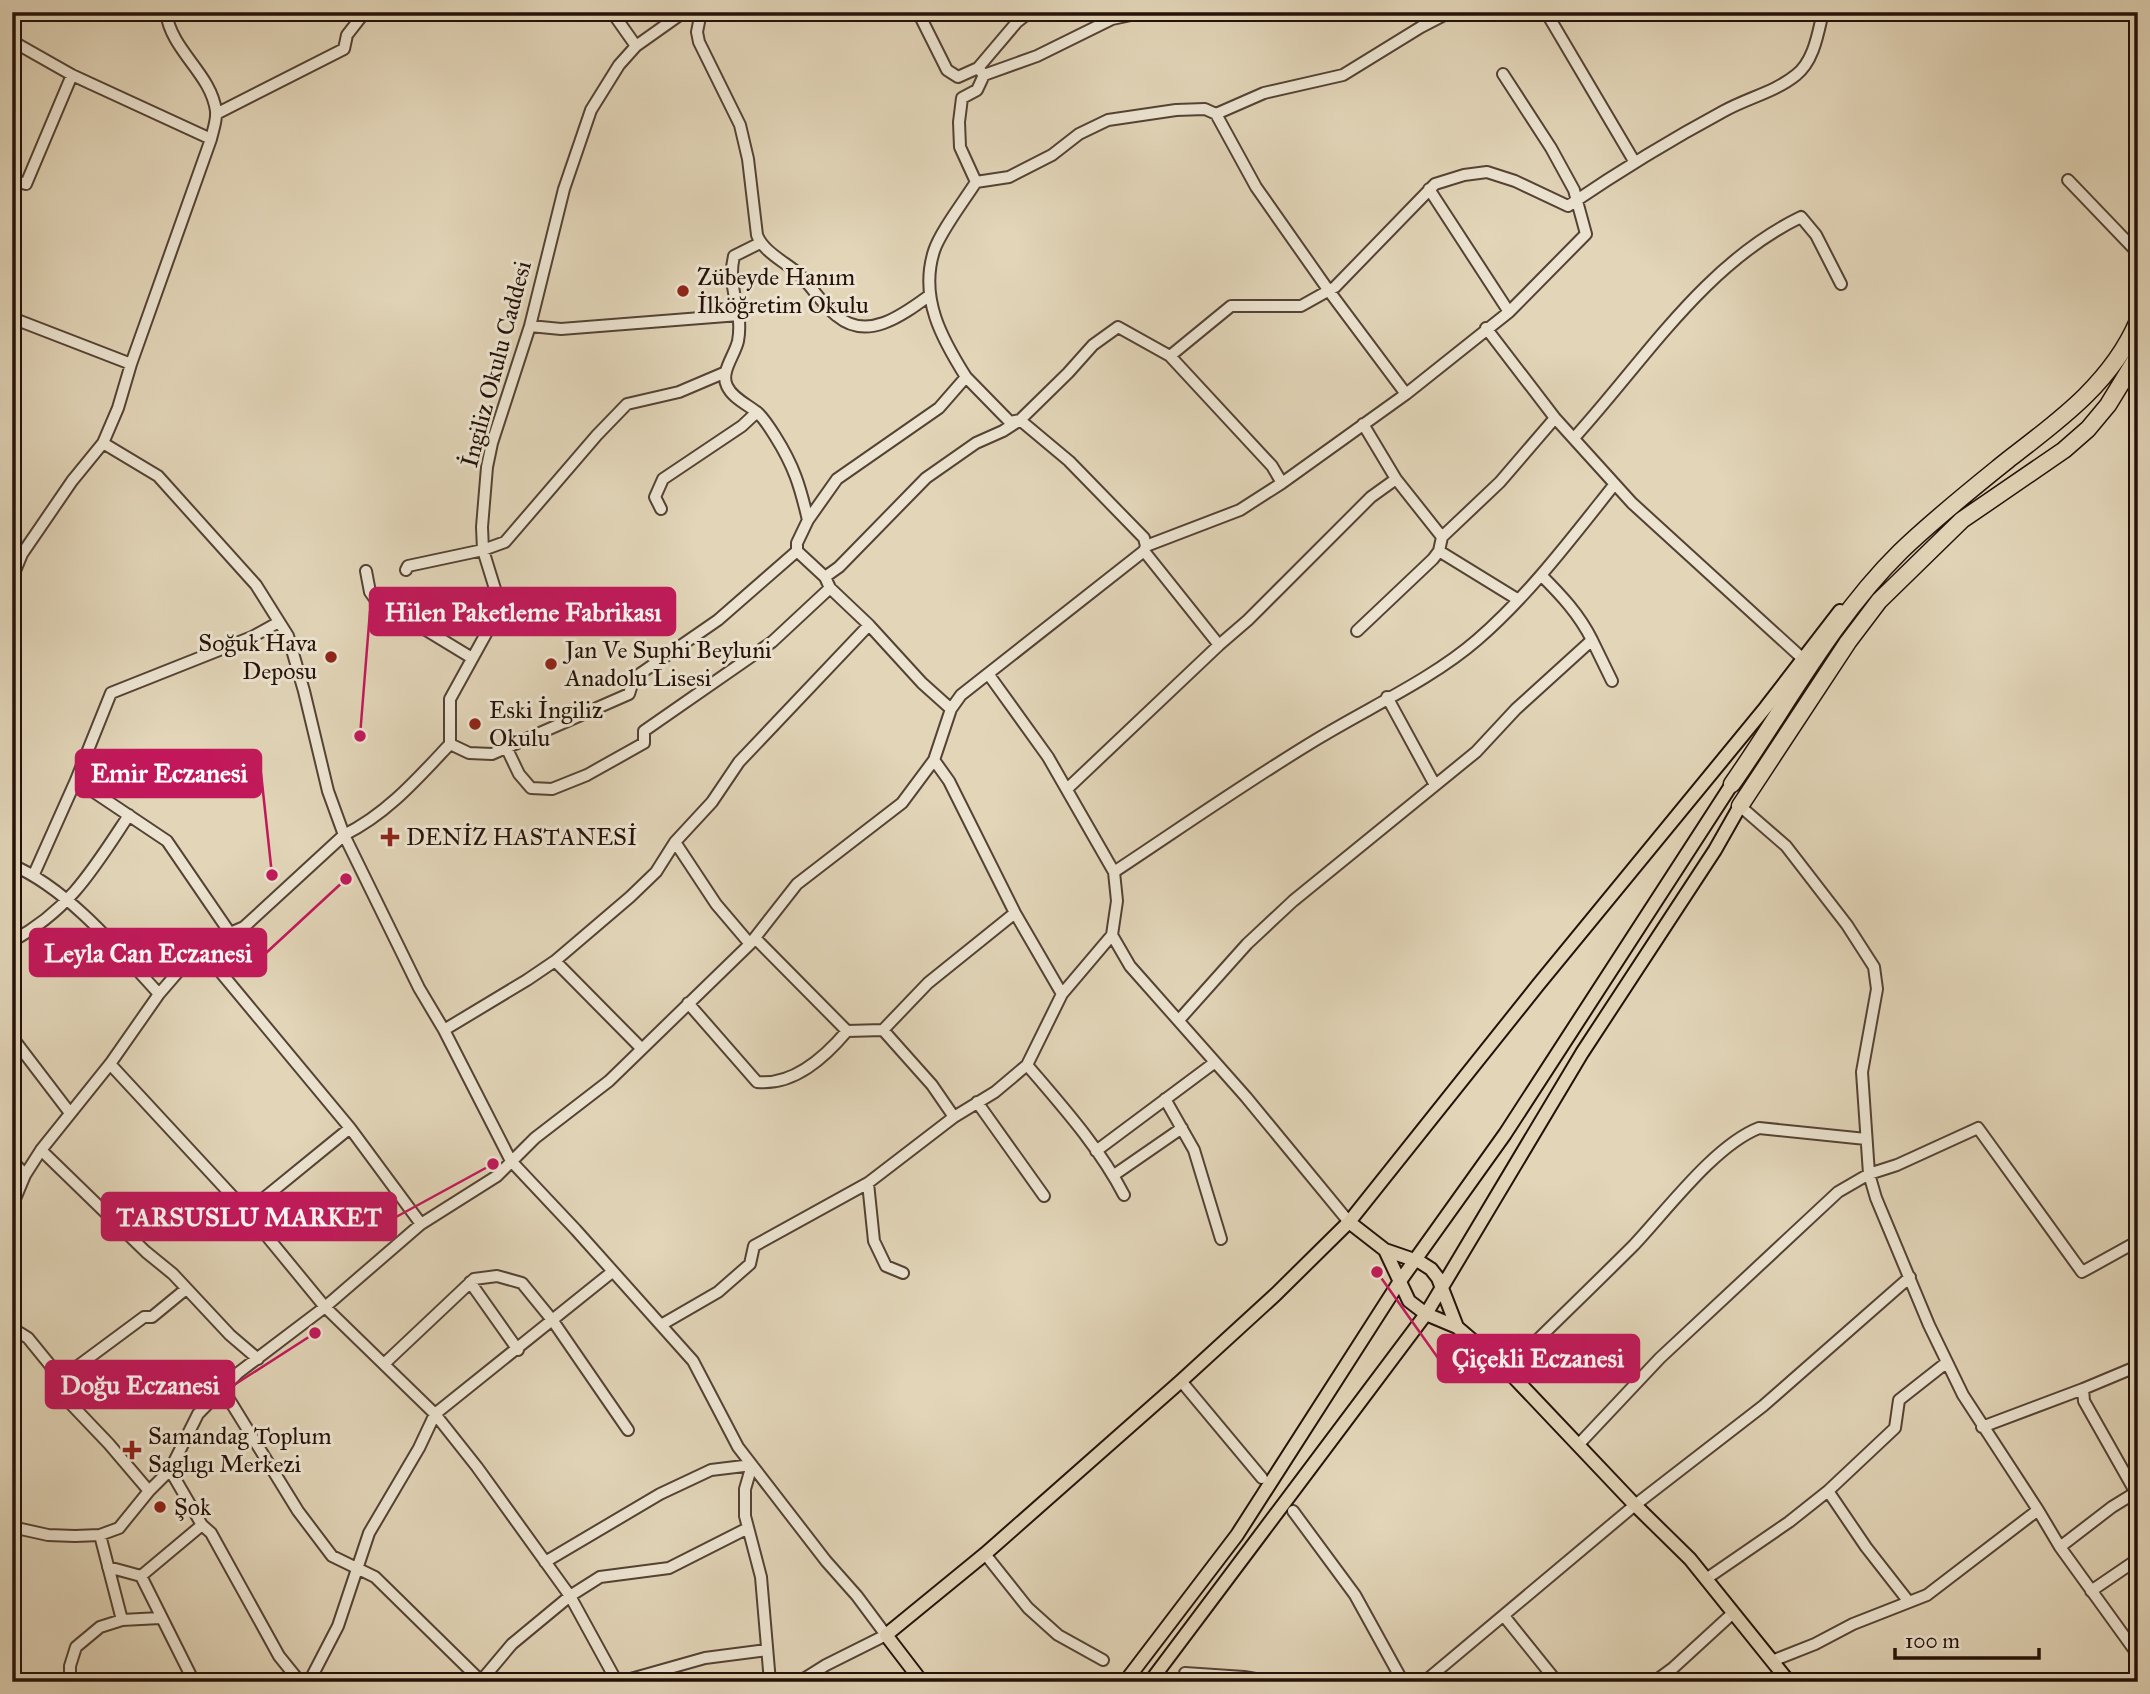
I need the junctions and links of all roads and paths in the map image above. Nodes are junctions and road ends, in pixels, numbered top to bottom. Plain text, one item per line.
1 (166, 12) edge
2 (365, 12) edge
3 (612, 12) edge
4 (684, 12) edge
5 (701, 12) edge
6 (918, 12) edge
7 (1030, 12) edge
8 (1145, 12) edge
9 (1450, 12) edge
10 (1546, 12) edge
11 (1823, 12) edge
12 (12, 41) edge
13 (636, 46) junction
14 (981, 72) junction
15 (1503, 74) dead end
16 (72, 75) junction
17 (216, 114) junction
18 (1216, 114) junction
19 (211, 139) junction
20 (1634, 161) junction
21 (12, 180) edge
22 (2068, 180) dead end
23 (976, 182) junction
24 (1429, 189) junction
25 (1578, 200) junction
26 (760, 243) junction
27 (2138, 253) edge
28 (1841, 284) dead end
29 (1329, 290) junction
30 (930, 295) junction
31 (1509, 312) junction
32 (739, 314) junction
33 (12, 318) edge
34 (2138, 321) edge
35 (530, 326) junction
36 (1486, 328) junction
37 (1170, 356) junction
38 (2138, 356) edge
39 (131, 364) junction
40 (726, 372) junction
41 (966, 377) junction
42 (1406, 394) junction
43 (757, 412) junction
44 (1555, 418) junction
45 (1020, 420) junction
46 (1363, 424) junction
47 (1574, 438) junction
48 (103, 443) junction
49 (1396, 479) junction
50 (1282, 483) junction
51 (1614, 485) junction
52 (661, 509) dead end
53 (1937, 518) junction
54 (808, 520) junction
55 (1442, 537) junction
56 (1145, 548) junction
57 (483, 551) junction
58 (797, 551) junction
59 (1439, 551) junction
60 (366, 570) dead end
61 (406, 570) dead end
62 (1541, 575) junction
63 (825, 577) junction
64 (12, 578) edge
65 (830, 588) junction
66 (1517, 599) junction
67 (279, 622) junction
68 (869, 625) junction
69 (1357, 631) dead end
70 (1592, 640) junction
71 (1219, 645) junction
72 (472, 658) junction
73 (1802, 658) junction
74 (989, 675) junction
75 (1612, 681) dead end
76 (1387, 697) junction
77 (951, 709) junction
78 (450, 744) junction
79 (507, 749) junction
80 (934, 760) junction
81 (76, 780) junction
82 (1436, 785) junction
83 (1732, 785) joint
84 (1067, 789) junction
85 (1740, 806) junction
86 (129, 814) junction
87 (345, 835) junction
88 (675, 842) junction
89 (12, 865) edge
90 (1114, 872) junction
91 (34, 874) junction
92 (68, 901) junction
93 (1015, 913) junction
94 (230, 933) junction
95 (1112, 935) junction
96 (12, 941) edge
97 (752, 941) junction
98 (203, 951) junction
99 (128, 959) junction
100 (555, 961) junction
101 (184, 965) junction
102 (159, 994) junction
103 (1062, 994) junction
104 (688, 1003) junction
105 (1179, 1020) junction
106 (444, 1030) junction
107 (883, 1030) junction
108 (847, 1031) junction
109 (12, 1037) edge
110 (642, 1048) junction
111 (1214, 1063) junction
112 (110, 1064) junction
113 (1027, 1065) junction
114 (1165, 1099) junction
115 (977, 1102) junction
116 (70, 1113) junction
117 (954, 1117) junction
118 (350, 1128) junction
119 (1182, 1128) junction
120 (1866, 1139) junction
121 (41, 1150) junction
122 (1096, 1151) junction
123 (12, 1160) edge
124 (511, 1161) junction
125 (1869, 1174) junction
126 (25, 1175) junction
127 (1114, 1175) junction
128 (868, 1183) junction
129 (1124, 1195) dead end
130 (1044, 1196) dead end
131 (12, 1206) edge
132 (247, 1212) junction
133 (1349, 1222) junction
134 (421, 1224) junction
135 (1221, 1239) dead end
136 (2138, 1241) edge
137 (1385, 1250) junction
138 (1415, 1260) junction
139 (612, 1272) junction
140 (903, 1273) dead end
141 (1910, 1277) junction
142 (1400, 1281) junction
143 (470, 1282) junction
144 (186, 1289) junction
145 (1442, 1289) junction
146 (325, 1307) junction
147 (1426, 1314) junction
148 (553, 1321) junction
149 (661, 1325) junction
150 (1457, 1327) junction
151 (12, 1328) edge
152 (518, 1350) junction
153 (258, 1359) junction
154 (385, 1363) junction
155 (1946, 1363) junction
156 (2138, 1366) edge
157 (1507, 1370) junction
158 (59, 1380) junction
159 (1181, 1381) junction
160 (222, 1388) junction
161 (2083, 1389) junction
162 (435, 1414) junction
163 (1982, 1427) junction
164 (628, 1430) dead end
165 (1579, 1444) junction
166 (752, 1465) junction
167 (170, 1470) junction
168 (1262, 1478) dead end
169 (149, 1491) junction
170 (1828, 1491) junction
171 (2137, 1492) edge
172 (1634, 1505) junction
173 (2038, 1510) junction
174 (1293, 1511) dead end
175 (202, 1525) junction
176 (12, 1527) edge
177 (748, 1528) junction
178 (100, 1535) junction
179 (2060, 1547) junction
180 (985, 1554) junction
181 (2138, 1559) edge
182 (544, 1562) junction
183 (108, 1567) junction
184 (358, 1567) junction
185 (141, 1576) junction
186 (1706, 1579) junction
187 (2091, 1591) junction
188 (570, 1596) junction
189 (1909, 1602) junction
190 (1733, 1613) junction
191 (1504, 1616) junction
192 (160, 1618) junction
193 (122, 1620) junction
194 (886, 1635) junction
195 (767, 1650) junction
196 (2138, 1655) edge
197 (1102, 1661) dead end
198 (1772, 1661) junction
199 (1185, 1673) dead end
200 (481, 1681) edge
201 (70, 1682) edge
202 (194, 1682) edge
203 (300, 1682) edge
204 (309, 1682) edge
205 (619, 1682) edge
206 (770, 1682) edge
207 (799, 1682) edge
208 (922, 1682) edge
209 (1125, 1682) edge
210 (1150, 1682) edge
211 (1273, 1682) edge
212 (1403, 1682) edge
213 (1424, 1682) edge
214 (1558, 1682) edge
215 (1654, 1682) edge
216 (1789, 1682) edge

1 - 17 street
2 - 17 street
3 - 13 street
4 - 13 street, İngiliz Okulu Caddesi
5 - 26 street
6 - 14 street
7 - 14 street
8 - 14 street
9 - 18 street
10 - 20 street
11 - 20 street
12 - 16 street
13 - 35 street, İngiliz Okulu Caddesi
14 - 23 street
15 - 25 street
16 - 19 street
16 - 21 street
17 - 19 street
18 - 23 street
18 - 29 street
19 - 39 street
20 - 25 street
22 - 27 street
23 - 30 street
24 - 25 street
24 - 29 street
24 - 31 street
25 - 31 street
26 - 30 street
26 - 32 street
28 - 47 street
29 - 37 street
29 - 42 street
30 - 41 street
31 - 36 street
32 - 35 street
32 - 40 street
33 - 39 street
34 - 53 highway
35 - 57 street, İngiliz Okulu Caddesi
36 - 42 street
36 - 44 street
37 - 45 street
37 - 50 street
38 - 85 highway
39 - 48 street
40 - 43 street
40 - 57 street
41 - 45 street
41 - 54 street
42 - 46 street
43 - 52 street
43 - 54 street
44 - 47 street
44 - 55 street
45 - 56 street
45 - 63 street
46 - 49 street
46 - 50 street
47 - 51 street
48 - 64 street
48 - 67 street
49 - 55 street
49 - 71 street
50 - 56 street
51 - 62 street
51 - 73 street
53 - 73 main road
53 - 83 highway
54 - 58 street
55 - 59 street
56 - 71 street
56 - 74 street
57 - 61 street
57 - 72 street, İngiliz Okulu Caddesi
58 - 63 street
58 - 79 street
59 - 66 street
59 - 69 street
60 - 72 street
62 - 66 street
62 - 70 street
63 - 65 street
65 - 68 street
65 - 79 street
66 - 76 street
67 - 81 street
67 - 87 street
68 - 77 street
68 - 88 street
70 - 75 street
70 - 82 street
71 - 84 street
72 - 78 street, İngiliz Okulu Caddesi
73 - 133 main road
74 - 77 street
74 - 84 street
76 - 82 street
76 - 90 street
77 - 80 street
78 - 79 street
78 - 87 street
80 - 93 street
80 - 97 street
81 - 86 street
81 - 91 street
82 - 105 street
83 - 138 main road
84 - 90 street
85 - 120 street
85 - 145 main road
86 - 92 street
86 - 94 street
87 - 94 street
87 - 106 street
88 - 97 street
88 - 100 street
89 - 91 street
90 - 95 street
91 - 92 street
92 - 96 street
92 - 99 street
93 - 103 street
93 - 107 street
94 - 98 street
95 - 103 street
95 - 105 street
97 - 104 street
97 - 108 street
98 - 101 street
98 - 118 street
99 - 101 street
99 - 102 street
100 - 106 street
100 - 110 street
101 - 102 street
102 - 112 street
103 - 113 street
104 - 108 street
104 - 110 street
105 - 111 street
106 - 124 street
107 - 108 street
107 - 117 street
109 - 116 street
110 - 124 street
111 - 114 street
111 - 133 street
112 - 116 street
112 - 132 street
113 - 115 street
113 - 122 street
114 - 119 street
114 - 122 street
115 - 117 street
115 - 130 street
116 - 121 street
117 - 128 street
118 - 132 street
118 - 134 street
119 - 127 street
119 - 135 street
120 - 125 street
120 - 157 street
121 - 126 street
121 - 144 street
122 - 127 street
123 - 126 street
124 - 134 street
124 - 139 street
125 - 136 street
125 - 141 street
125 - 165 street
126 - 131 street
127 - 129 street
128 - 140 street
128 - 149 street
132 - 146 street
133 - 137 main road
133 - 159 main road
134 - 146 street
137 - 138 main road
137 - 142 main road
138 - 142 main road
138 - 145 main road
139 - 148 street
139 - 149 street
141 - 155 street
141 - 172 street
142 - 147 main road
142 - 209 main road
143 - 148 street
143 - 152 street
143 - 154 street
144 - 153 street
144 - 158 street
145 - 147 main road
145 - 150 main road
146 - 153 street
146 - 154 street
147 - 150 main road
147 - 210 main road
148 - 152 street
148 - 164 street
149 - 166 street
150 - 157 main road
151 - 158 street
152 - 162 street
153 - 160 street
154 - 162 street
155 - 163 street
155 - 170 street
156 - 161 street
157 - 165 main road
158 - 169 street
159 - 168 street
159 - 180 main road
160 - 167 street
160 - 184 street
161 - 163 street
161 - 171 street
162 - 182 street
162 - 184 street
163 - 173 street
165 - 172 main road
166 - 177 street
166 - 182 street
166 - 194 street
167 - 169 street
167 - 175 street
169 - 178 street
170 - 186 street
170 - 189 street
171 - 179 street
172 - 186 main road
172 - 191 street
173 - 179 street
173 - 189 street
174 - 212 street
175 - 185 street
175 - 203 street
176 - 178 street
177 - 188 street
177 - 195 street
178 - 183 street
179 - 187 street
180 - 194 main road
180 - 197 street
181 - 187 street
182 - 188 street
183 - 185 street
183 - 193 street
184 - 200 street
184 - 204 street
185 - 192 street
186 - 190 main road
187 - 196 street
188 - 200 street
188 - 205 street
189 - 198 street
190 - 198 main road
190 - 215 street
191 - 213 street
191 - 214 street
192 - 193 street
192 - 202 street
193 - 201 street
194 - 207 street
194 - 208 main road
195 - 205 street
195 - 206 street
198 - 216 main road
199 - 211 street

